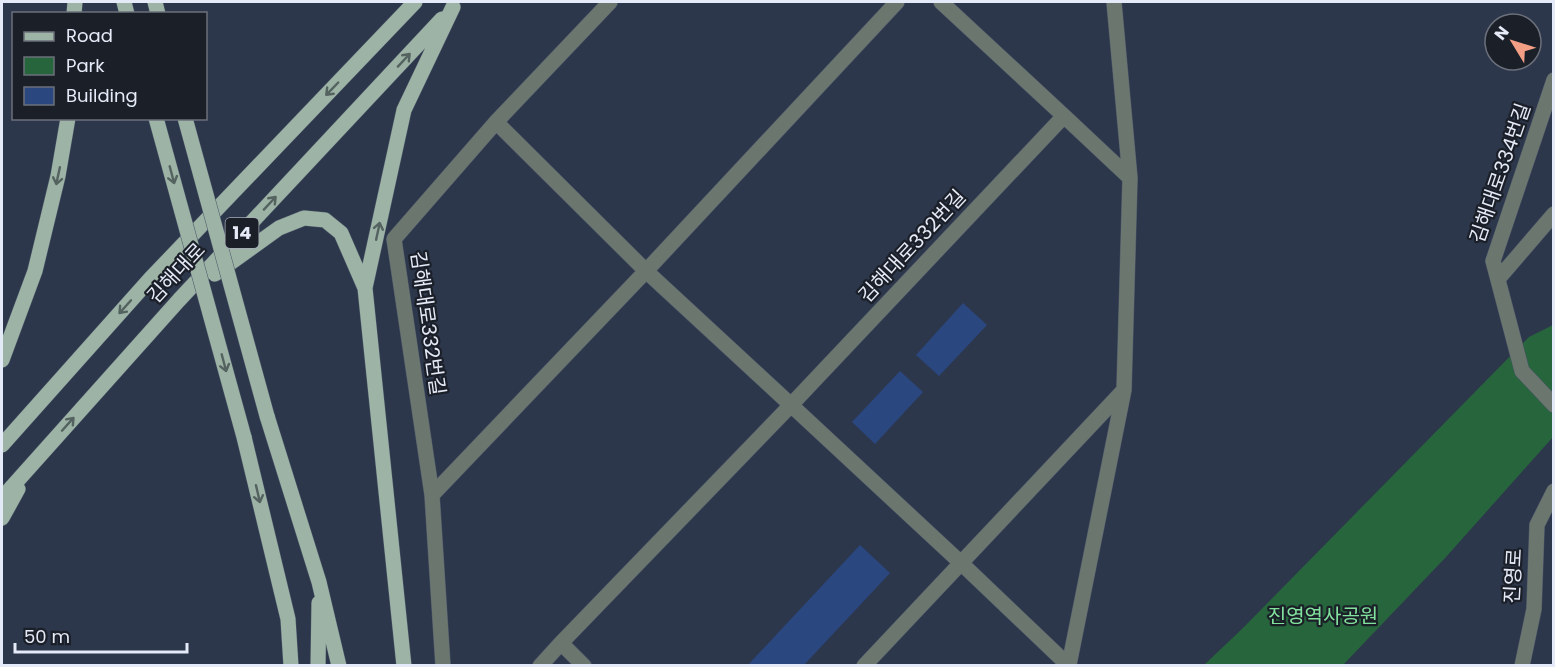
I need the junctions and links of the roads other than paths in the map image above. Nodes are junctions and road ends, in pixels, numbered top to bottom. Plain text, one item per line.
1 (415, 2) edge
2 (610, 2) edge
3 (897, 2) edge
4 (941, 2) edge
5 (1114, 2) edge
6 (456, 4) edge
7 (1554, 80) edge
8 (1064, 116) junction
9 (68, 120) edge
10 (157, 120) edge
11 (186, 120) edge
12 (496, 122) junction
13 (1130, 178) junction
14 (1554, 214) edge
15 (646, 271) junction
16 (1498, 279) junction
17 (365, 288) junction
18 (179, 300) junction
19 (2, 360) edge
20 (1124, 390) junction
21 (791, 405) junction
22 (1554, 405) edge
23 (2, 445) edge
24 (29, 468) junction
25 (1554, 491) edge
26 (432, 495) junction
27 (2, 498) edge
28 (2, 518) edge
29 (961, 563) junction
30 (319, 582) junction
31 (561, 643) junction
32 (1069, 665) edge
33 (291, 666) edge
34 (318, 666) edge
35 (339, 666) edge
36 (404, 666) edge
37 (443, 666) edge
38 (540, 666) edge
39 (584, 666) edge
40 (864, 666) edge
41 (1522, 666) edge

1 -> 23 main road, 김해대로 / 14
2 - 12 street, 김해대로332번길
3 - 15 street
4 - 8 street
5 - 13 street
17 -> 6 main road
18 -> 6 main road, 김해대로 / 14
7 - 16 street, 김해대로334번길
8 - 13 street
8 - 21 street, 김해대로332번길
9 -> 19 main road
10 -> 33 main road, bridge
11 - 30 main road, bridge
12 - 15 street
12 - 26 street, 김해대로332번길
13 - 20 street
14 - 16 street
15 - 21 street
15 - 26 street
16 - 22 street, 김해대로334번길
17 - 18 main road
17 - 36 main road
24 -> 18 main road, 김해대로 / 14
20 - 29 street
20 - 32 street
21 - 29 street
21 - 31 street, 김해대로332번길
24 - 27 main road, 김해대로
24 - 28 main road
25 - 41 street, 진영로
26 - 37 street, 김해대로332번길
29 - 32 street
29 - 40 street
30 - 34 main road
30 - 35 main road
31 - 38 street, 김해대로332번길
31 - 39 street

